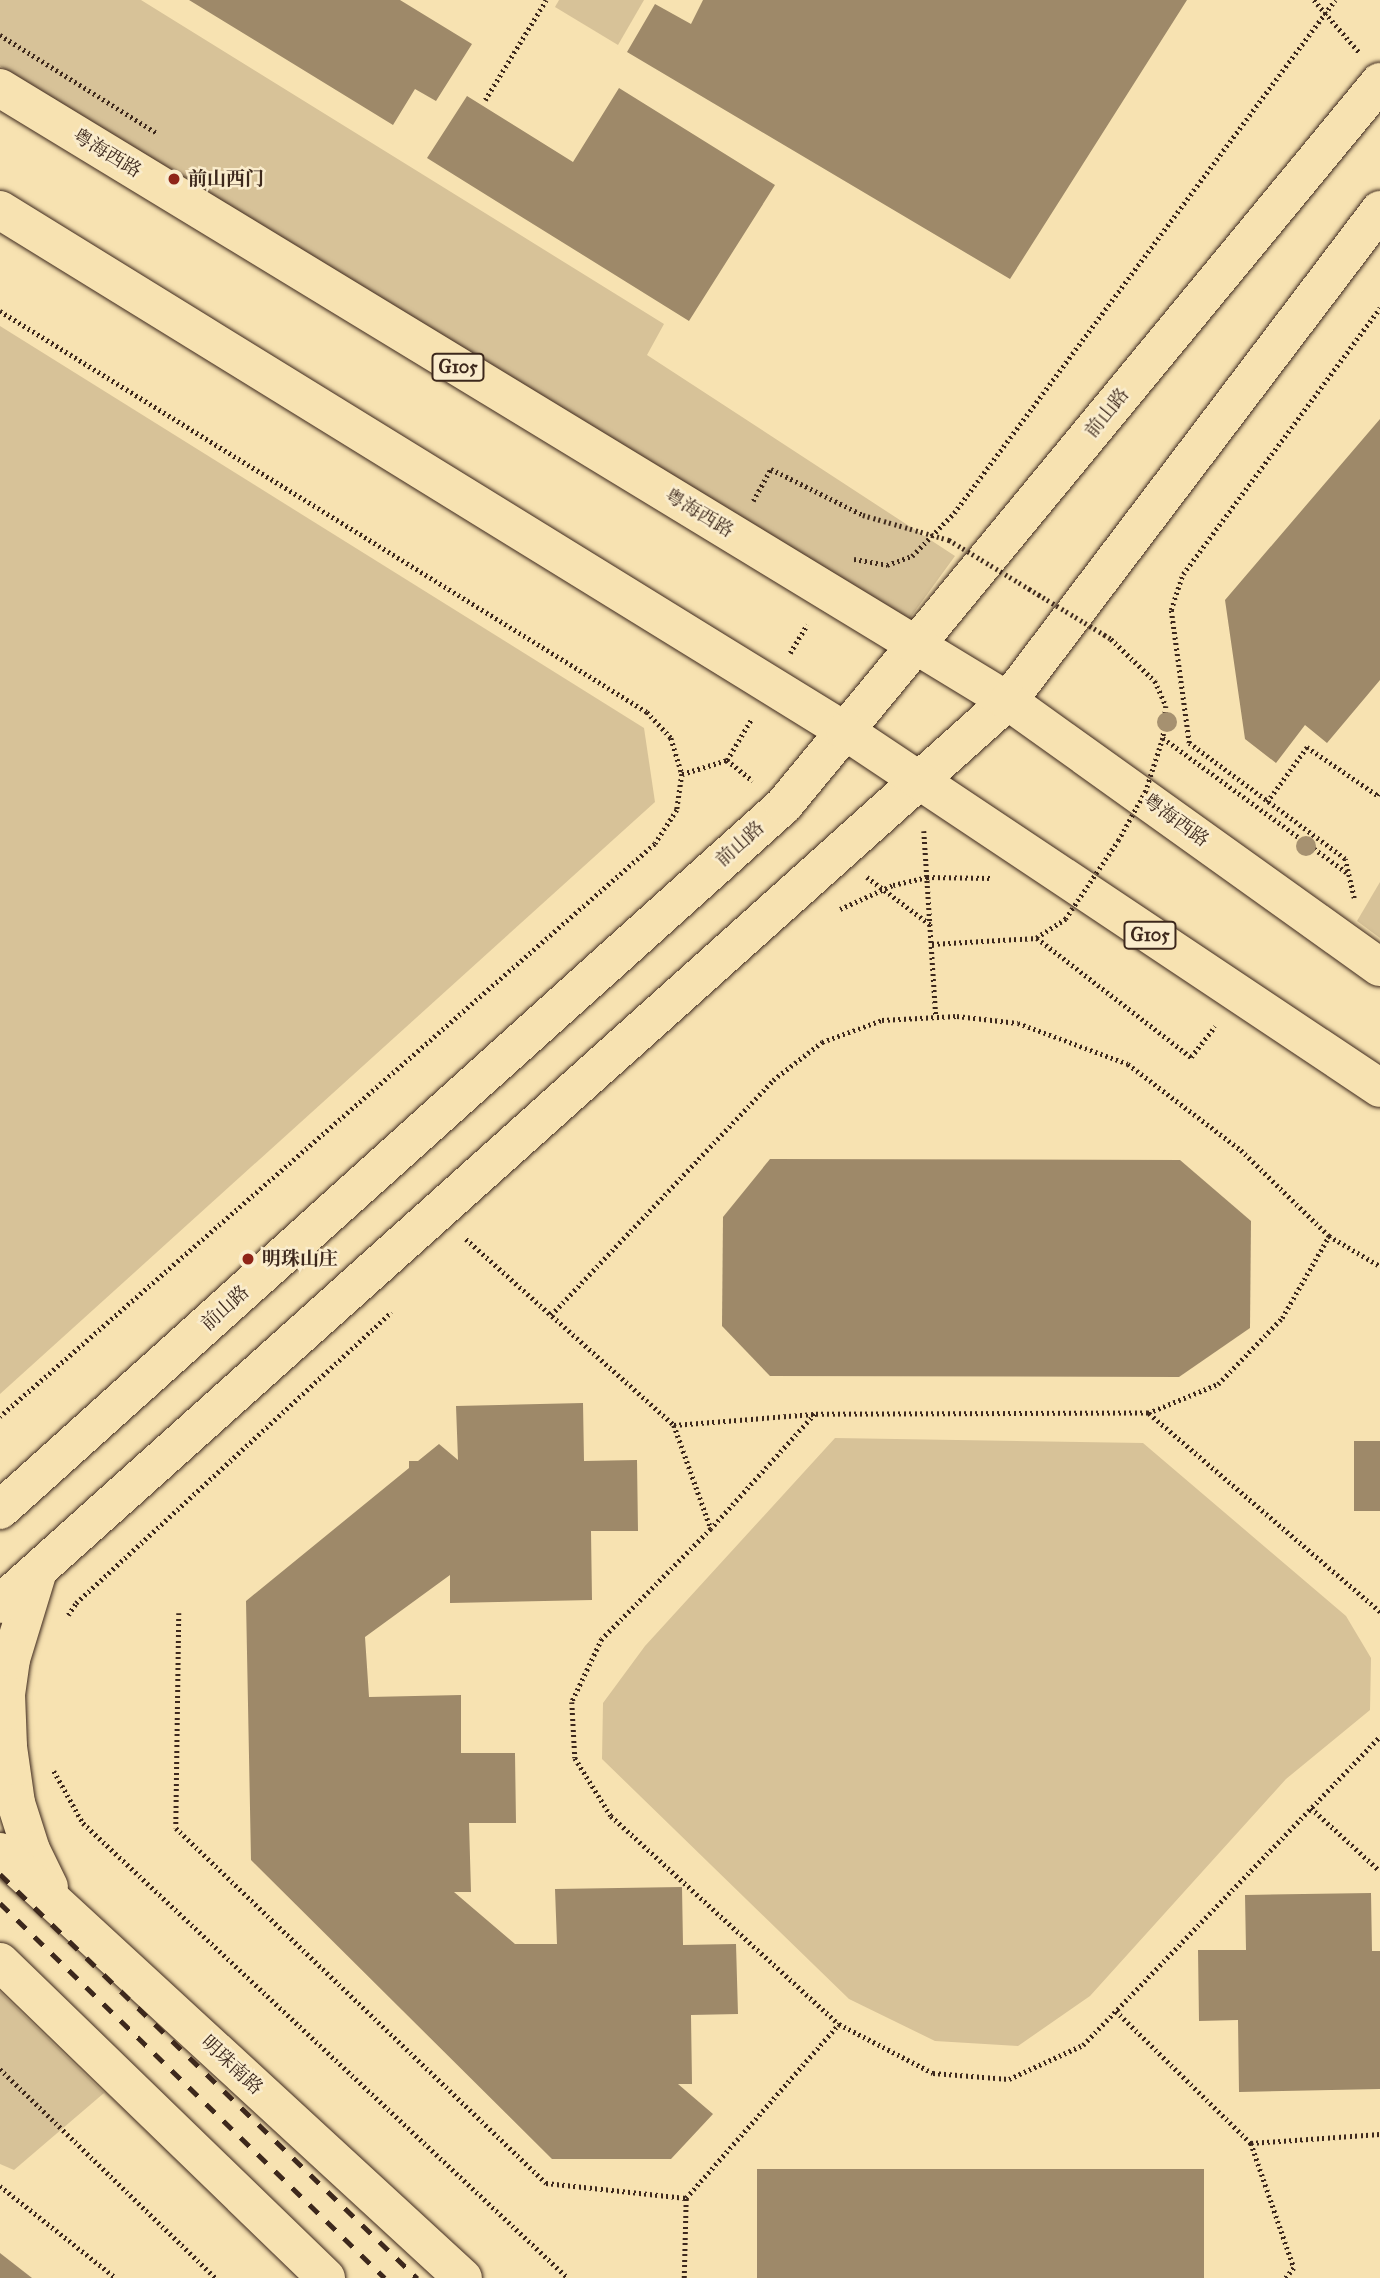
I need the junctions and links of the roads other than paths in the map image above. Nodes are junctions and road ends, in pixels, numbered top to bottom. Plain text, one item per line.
1 (1372, 70) edge
2 (0, 88) edge
3 (0, 210) edge
4 (1380, 210) edge
5 (915, 645) junction
6 (1008, 701) junction
7 (845, 731) junction
8 (921, 782) junction
9 (1380, 967) edge
10 (1380, 1088) edge
11 (0, 1510) edge
12 (41, 1567) junction
13 (0, 1604) edge
14 (0, 1852) edge
15 (68, 1915) junction
16 (0, 1962) edge
17 (0, 1975) edge
18 (42, 2003) junction
19 (326, 2278) edge
20 (463, 2278) edge

1 - 5 main road, 前山路
2 - 5 main road, 粤海西路 / G105
3 - 7 main road, G105
4 - 6 main road
5 - 6 main road, 粤海西路 / G105
5 - 7 main road, 前山路
6 - 8 main road
6 - 9 main road, 粤海西路 / G105
7 - 8 main road, G105
7 - 11 main road, 前山路
8 - 10 main road, G105
8 - 12 main road
12 - 13 main road
12 - 15 main road
14 - 15 main road, 明珠南路
15 - 20 main road, 明珠南路
16 - 18 main road
17 - 18 main road
18 - 19 main road

